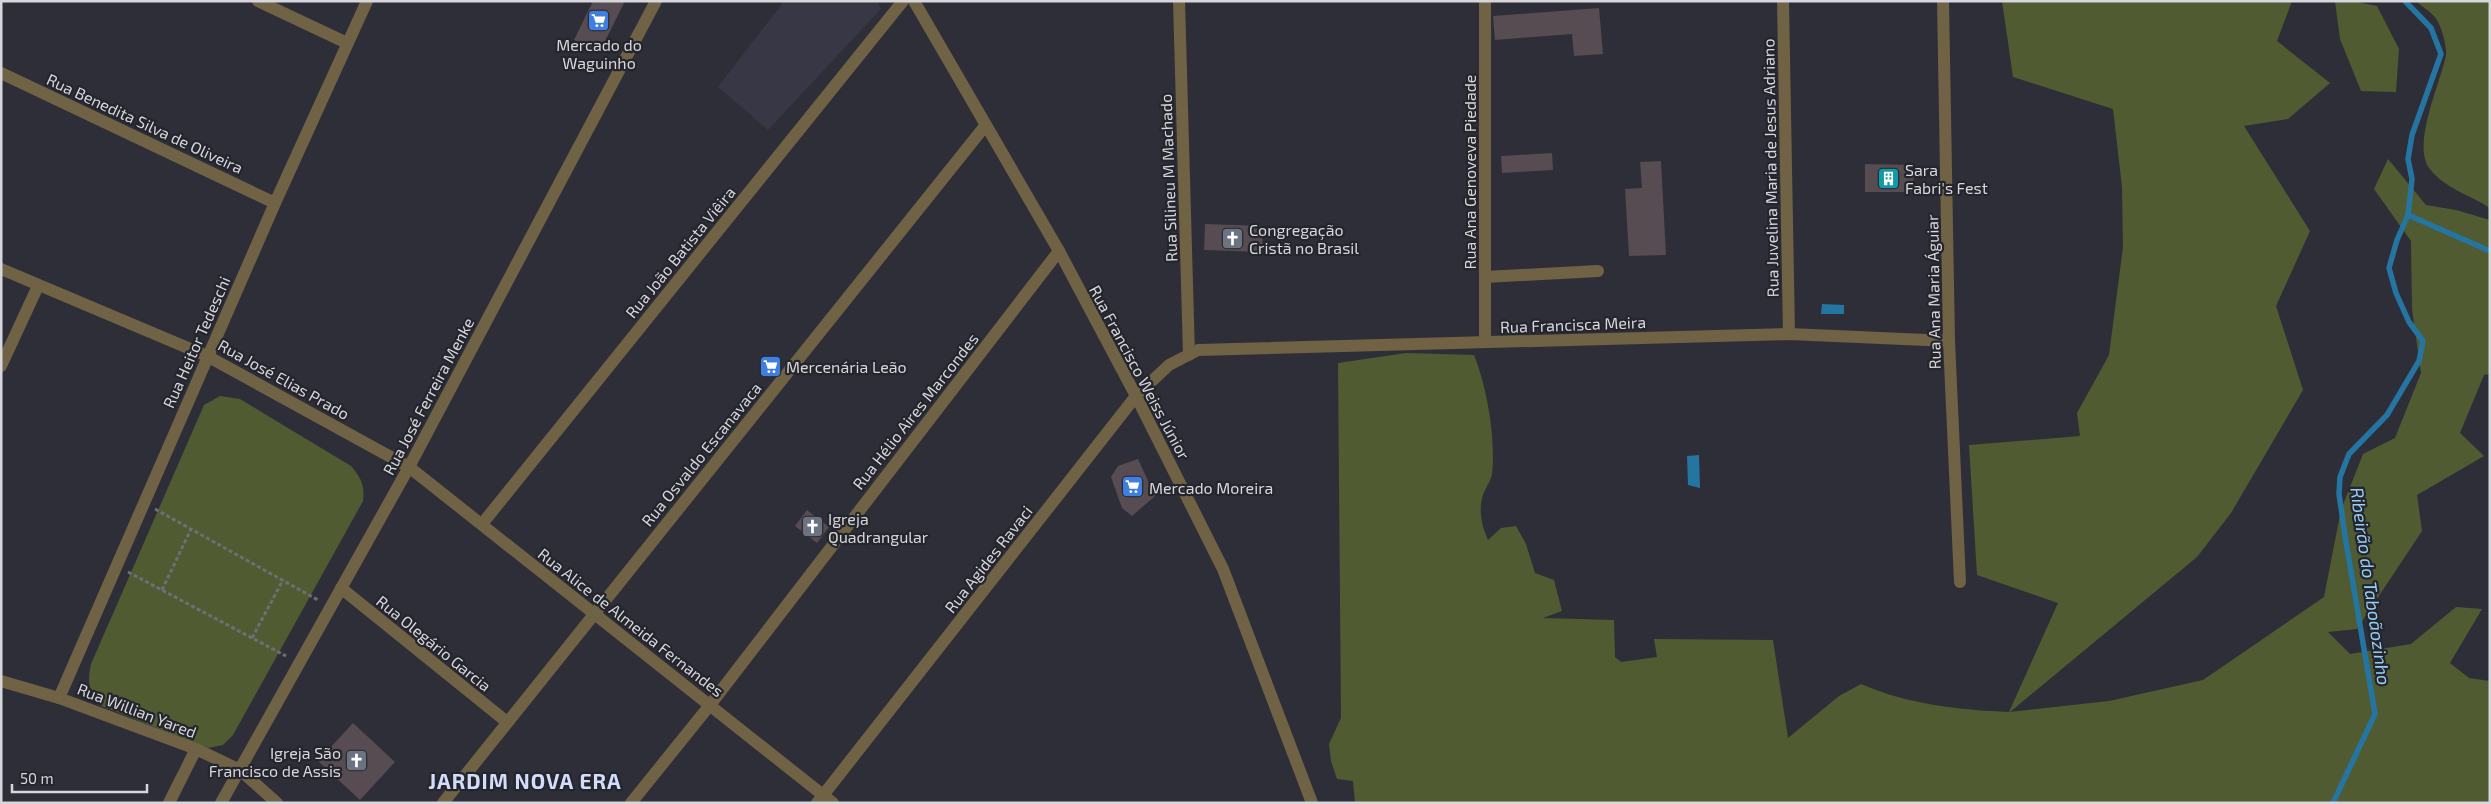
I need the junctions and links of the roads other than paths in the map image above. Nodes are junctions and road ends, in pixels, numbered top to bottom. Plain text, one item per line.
1 (258, 1) edge
2 (367, 1) edge
3 (656, 1) edge
4 (903, 1) edge
5 (914, 1) edge
6 (1179, 1) edge
7 (1485, 1) edge
8 (1783, 1) edge
9 (1943, 1) edge
10 (347, 43) junction
11 (1, 73) edge
12 (985, 126) junction
13 (275, 202) junction
14 (1058, 251) junction
15 (1, 269) edge
16 (1598, 271) dead end
17 (1485, 277) junction
18 (38, 286) junction
19 (1789, 334) junction
20 (1950, 341) junction
21 (1485, 342) junction
22 (1194, 352) junction
23 (208, 356) junction
24 (1, 366) edge
25 (1136, 396) junction
26 (410, 467) junction
27 (482, 524) junction
28 (1960, 582) dead end
29 (341, 588) junction
30 (594, 613) junction
31 (1, 681) edge
32 (59, 698) junction
33 (710, 705) junction
34 (507, 722) junction
35 (196, 749) junction
36 (240, 770) junction
37 (825, 800) edge
38 (169, 803) edge
39 (221, 803) edge
40 (278, 803) edge
41 (443, 803) edge
42 (631, 803) edge
43 (1312, 803) edge

1 - 10 street
2 - 10 street, Rua Heitor Tedeschi
3 - 26 street, Rua José Ferreira Menke
4 - 27 street, Rua João Batista Viêira
5 - 12 street, Rua Francisco Weiss Júnior
6 - 22 street, Rua Silineu M Machado
7 - 17 street, Rua Ana Genoveva Piedade
8 - 19 street, Rua Juvelina Maria de Jesus Adriano
9 - 20 street, Rua Ana Maria Águiar
10 - 13 street, Rua Heitor Tedeschi
11 - 13 street, Rua Benedita Silva de Oliveira
12 - 14 street, Rua Francisco Weiss Júnior
12 - 30 street, Rua Osvaldo Escanavaca
13 - 23 street, Rua Heitor Tedeschi
14 - 25 street, Rua Francisco Weiss Júnior
14 - 33 street, Rua Hélio Aires Marcondes
15 - 18 street, Rua José Elias Prado
16 - 17 street
17 - 21 street, Rua Ana Genoveva Piedade
18 - 23 street, Rua José Elias Prado
18 - 24 street
19 - 20 street, Rua Francisca Meira
19 - 21 street, Rua Francisca Meira
20 - 28 street, Rua Ana Maria Águiar
21 - 22 street, Rua Francisca Meira
22 - 25 street, Rua Agides Ravaci
23 - 26 street, Rua José Elias Prado
23 - 32 street, Rua Heitor Tedeschi
25 - 37 street, Rua Agides Ravaci
25 - 43 street, Rua Francisco Weiss Júnior
26 - 27 street, Rua Alice de Almeida Fernandes
26 - 29 street, Rua José Ferreira Menke
27 - 30 street, Rua Alice de Almeida Fernandes
29 - 34 street, Rua Olegário Garcia
29 - 36 street, Rua José Ferreira Menke
30 - 33 street, Rua Alice de Almeida Fernandes
30 - 34 street, Rua Osvaldo Escanavaca
31 - 32 street, Rua Willian Yared
32 - 35 street, Rua Willian Yared
33 - 37 street, Rua Alice de Almeida Fernandes
33 - 42 street, Rua Hélio Aires Marcondes
34 - 41 street, Rua Osvaldo Escanavaca
35 - 36 street, Rua Willian Yared
35 - 38 street
36 - 39 street, Rua José Ferreira Menke
36 - 40 street, Rua Willian Yared

